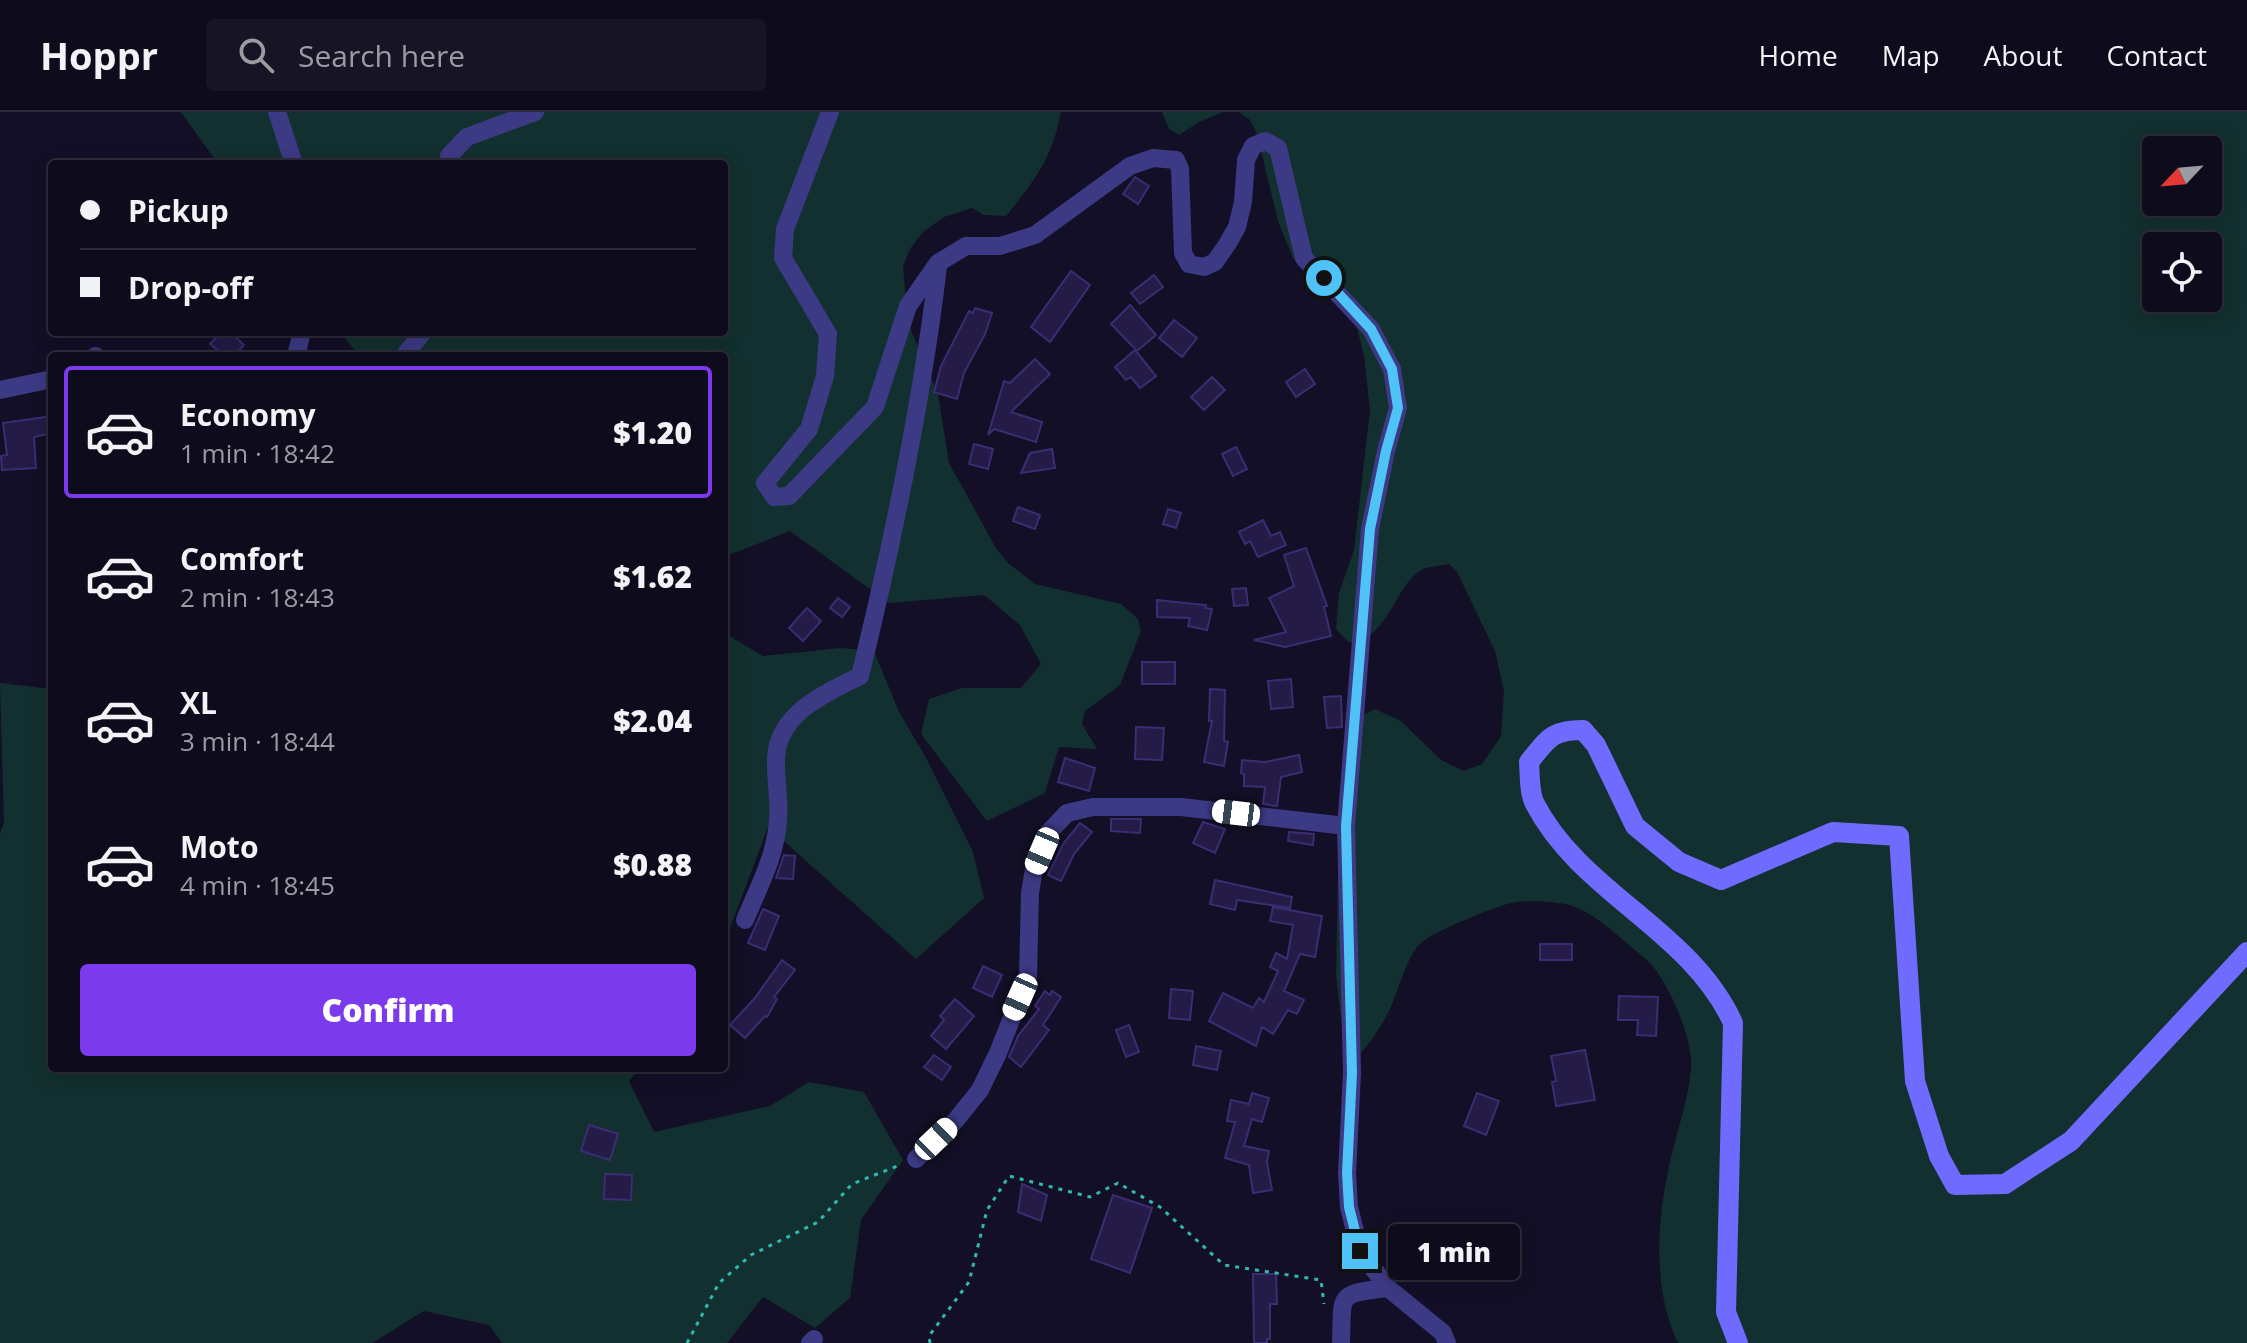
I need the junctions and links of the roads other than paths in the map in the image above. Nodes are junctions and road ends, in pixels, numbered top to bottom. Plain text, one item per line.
1 (277, 112) edge
2 (535, 112) edge
3 (830, 112) edge
4 (293, 160) edge
5 (450, 160) edge
6 (938, 263) junction
7 (420, 336) edge
8 (407, 352) edge
9 (48, 380) edge
10 (0, 390) edge
11 (1346, 826) junction
12 (745, 920) dead end
13 (2247, 952) edge
14 (916, 1159) road end
15 (1388, 1288) junction
16 (1341, 1343) edge
17 (1447, 1343) edge
18 (1738, 1343) edge

1 - 4 street
2 - 5 street
3 - 6 street
6 - 11 street
6 - 12 street
7 - 8 street
9 - 10 street
11 - 14 street
11 - 15 street
13 - 18 main road
15 - 16 street
15 - 17 street

